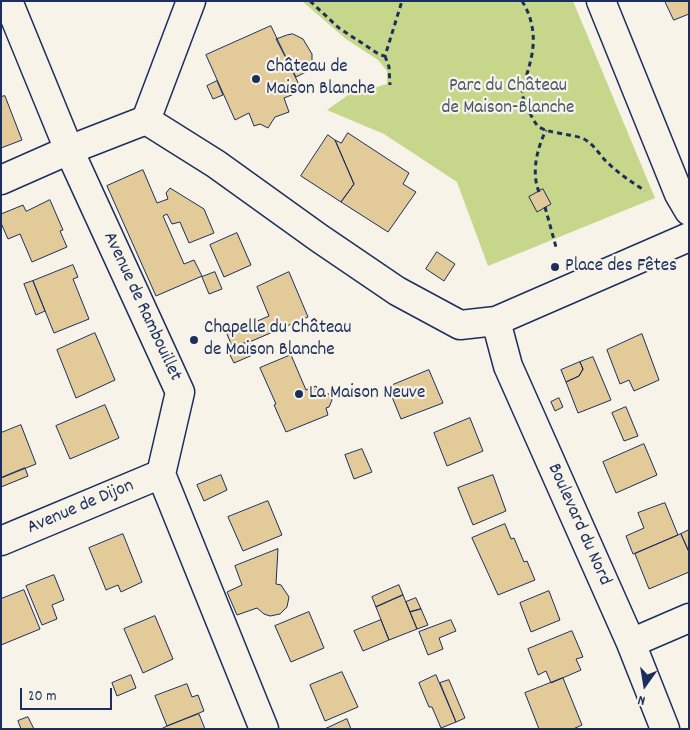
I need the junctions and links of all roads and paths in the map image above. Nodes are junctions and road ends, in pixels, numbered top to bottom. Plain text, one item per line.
1 (8, 1) edge
2 (191, 1) edge
3 (310, 1) edge
4 (402, 1) edge
5 (522, 1) edge
6 (601, 1) edge
7 (385, 56) junction
8 (390, 84) dead end
9 (146, 120) junction
10 (546, 130) junction
11 (69, 150) junction
12 (1, 180) edge
13 (539, 192) dead end
14 (648, 193) dead end
15 (545, 207) dead end
16 (689, 211) edge
17 (689, 237) edge
18 (556, 247) dead end
19 (496, 321) junction
20 (161, 474) junction
21 (1, 541) edge
22 (689, 618) edge
23 (631, 643) junction
24 (264, 729) edge
25 (665, 729) edge

1 - 11 street, Avenue de Rambouillet
2 - 9 street
3 - 7 path
4 - 7 path
5 - 10 path
6 - 16 street
7 - 8 path
9 - 11 street
9 - 19 street
10 - 13 path
10 - 14 path
11 - 12 street
11 - 20 street, Avenue de Rambouillet
15 - 18 path
17 - 19 street
19 - 23 street, Boulevard du Nord
20 - 21 street, Avenue de Dijon
20 - 24 street
22 - 23 street
23 - 25 street, Boulevard du Nord

